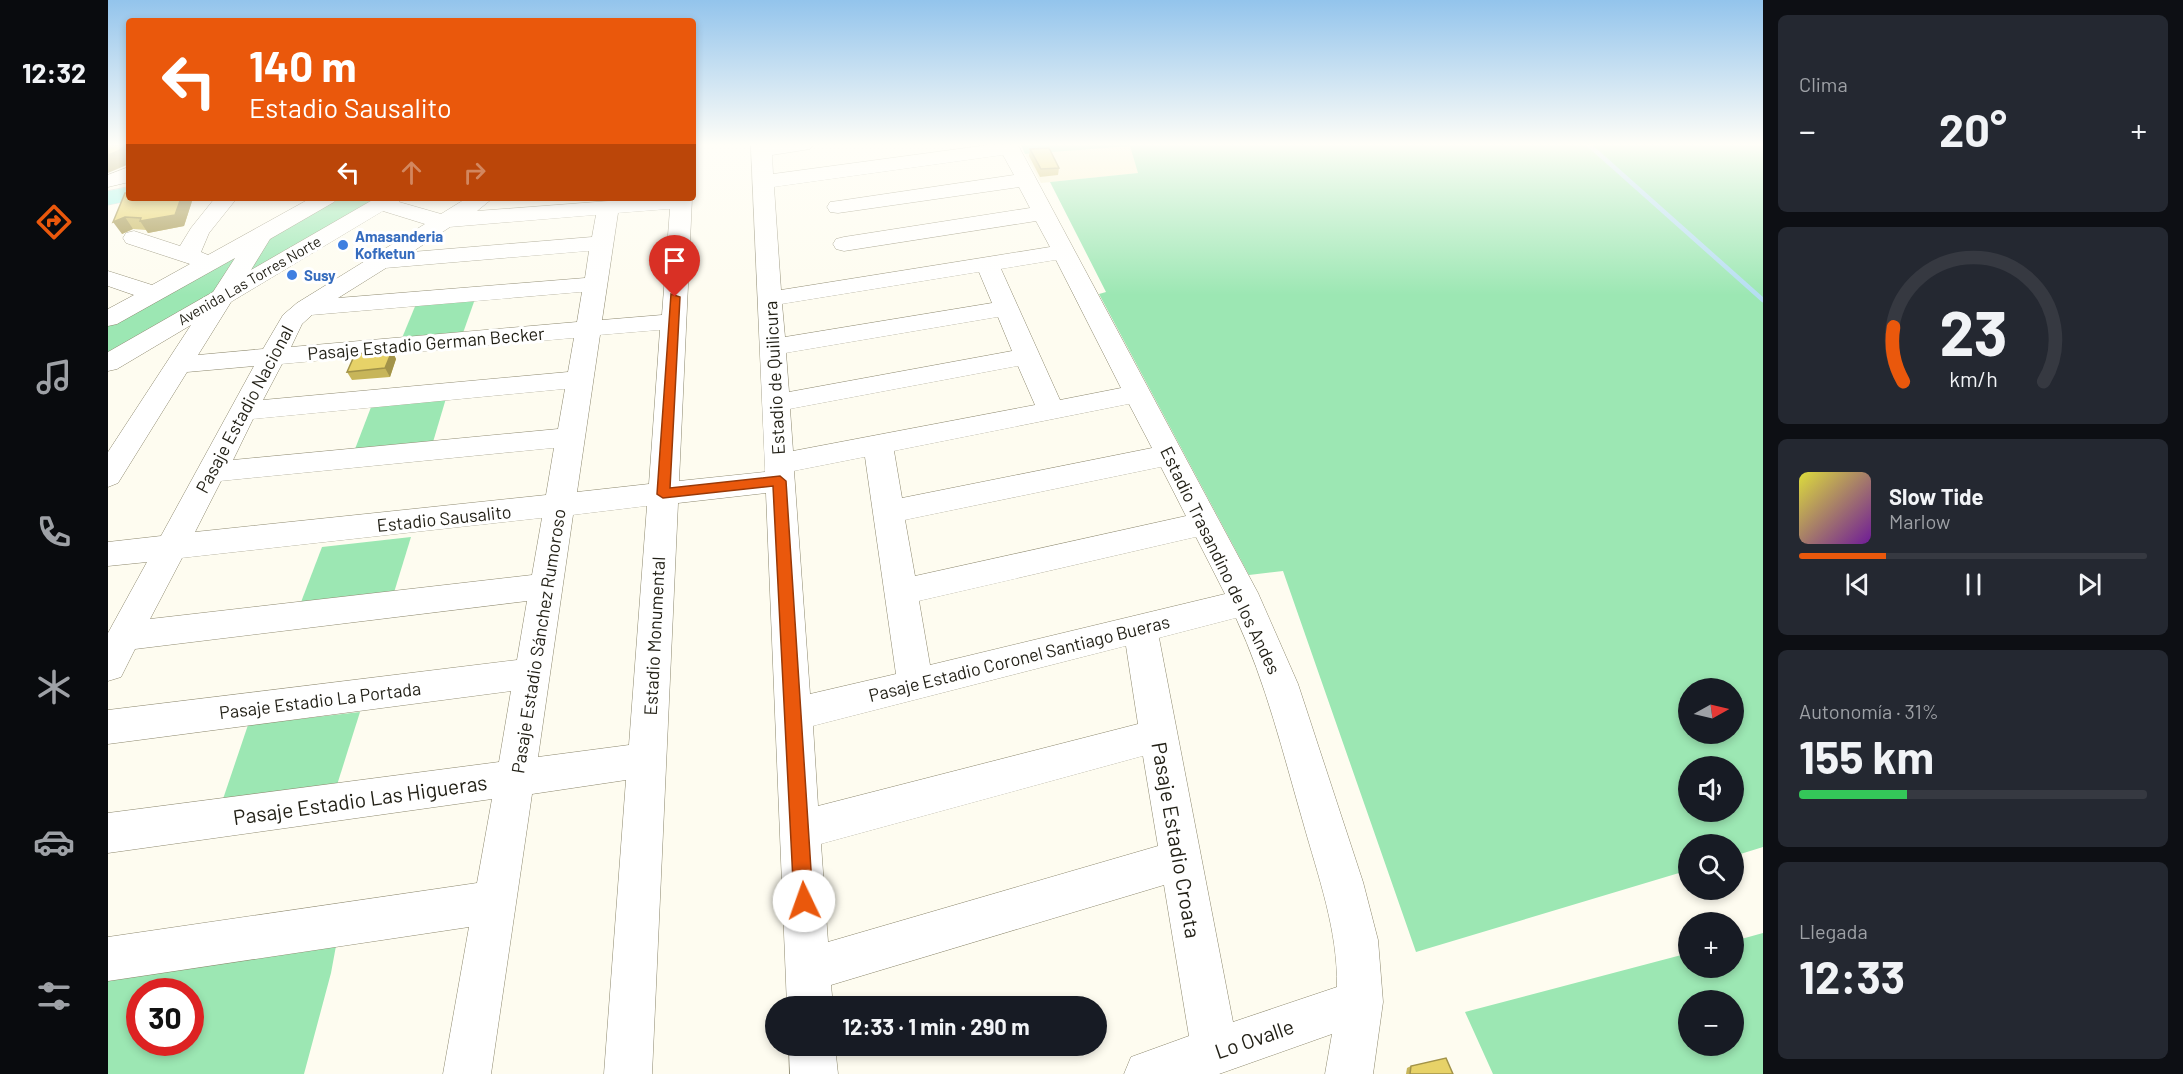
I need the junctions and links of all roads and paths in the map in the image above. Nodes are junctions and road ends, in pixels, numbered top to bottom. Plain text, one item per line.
1 (123, 195) edge
2 (764, 195) edge
3 (836, 195) edge
4 (920, 195) edge
5 (1033, 195) edge
6 (108, 198) edge
7 (224, 201) edge
8 (322, 201) edge
9 (386, 201) edge
10 (477, 201) edge
11 (671, 201) edge
12 (681, 201) edge
13 (608, 207) junction
14 (838, 207) junction
15 (1043, 213) junction
16 (444, 222) junction
17 (261, 235) junction
18 (135, 238) dead end
19 (602, 243) junction
20 (844, 244) junction
21 (1063, 252) junction
22 (199, 260) junction
23 (380, 262) junction
24 (987, 264) junction
25 (108, 278) edge
26 (595, 284) junction
27 (851, 286) junction
28 (154, 294) junction
29 (108, 297) edge
30 (221, 297) junction
31 (769, 299) junction
32 (131, 306) junction
33 (306, 308) junction
34 (1006, 308) junction
35 (108, 319) edge
36 (674, 321) junction
37 (588, 328) junction
38 (772, 347) junction
39 (1027, 356) junction
40 (272, 357) junction
41 (108, 363) edge
42 (178, 365) junction
43 (580, 380) junction
44 (1137, 394) junction
45 (775, 403) junction
46 (243, 411) junction
47 (1051, 411) junction
48 (571, 436) junction
49 (878, 444) junction
50 (1169, 455) junction
51 (211, 472) junction
52 (779, 472) junction
53 (108, 476) edge
54 (663, 494) junction
55 (560, 505) junction
56 (889, 513) junction
57 (1204, 523) junction
58 (171, 547) junction
59 (108, 554) edge
60 (546, 586) junction
61 (901, 592) junction
62 (1246, 602) junction
63 (1140, 628) junction
64 (124, 636) junction
65 (108, 666) edge
66 (532, 673) junction
67 (915, 684) junction
68 (793, 715) junction
69 (108, 727) edge
70 (1159, 735) junction
71 (647, 760) junction
72 (515, 778) junction
73 (800, 831) junction
74 (108, 833) edge
75 (1181, 860) junction
76 (495, 902) junction
77 (108, 959) edge
78 (809, 988) edge
79 (1360, 1002) junction
80 (1215, 1052) junction
81 (813, 1056) edge
82 (464, 1073) edge
83 (628, 1074) edge
84 (814, 1074) edge
85 (1148, 1074) edge
86 (1349, 1074) edge

1 - 6 main road
2 - 31 street, Estadio de Quilicura
3 - 14 street
4 - 14 street
5 - 15 street, Estadio Trasandino de los Andes
7 - 22 street
8 - 17 street
9 - 16 street
9 - 30 street, Avenida Las Torres Norte
10 - 16 street, Pasaje Estadio Nacional
11 - 13 street
12 - 36 street, Estadio Monumental
13 - 16 street
13 - 19 street, Pasaje Estadio Sánchez Rumoroso
14 - 20 street
15 - 20 street
15 - 21 street, Estadio Trasandino de los Andes
16 - 23 street, Pasaje Estadio Nacional
17 - 22 street
17 - 30 street
18 - 22 street
19 - 23 street
19 - 26 street, Pasaje Estadio Sánchez Rumoroso
20 - 27 street
21 - 24 street
21 - 44 street, Estadio Trasandino de los Andes
22 - 28 street
23 - 33 street, Pasaje Estadio Nacional
24 - 27 street
24 - 34 street
25 - 28 street
26 - 33 street
26 - 37 street, Pasaje Estadio Sánchez Rumoroso
27 - 31 street
28 - 32 street
29 - 32 street
30 - 41 street, Avenida Las Torres Norte
30 - 42 street
31 - 38 street, Estadio de Quilicura
32 - 35 street
33 - 40 street, Pasaje Estadio Nacional
34 - 38 street
34 - 39 street
36 - 37 street, Pasaje Estadio German Becker
36 - 54 street, Estadio Monumental
37 - 40 street, Pasaje Estadio German Becker
37 - 43 street, Pasaje Estadio Sánchez Rumoroso
38 - 45 street, Estadio de Quilicura
39 - 45 street
39 - 47 street
40 - 42 street, Pasaje Estadio German Becker
40 - 46 street, Pasaje Estadio Nacional
42 - 53 street
43 - 46 street
43 - 48 street, Pasaje Estadio Sánchez Rumoroso
44 - 47 street, Estadio Sausalito
44 - 50 street, Estadio Trasandino de los Andes
45 - 52 street, Estadio de Quilicura
46 - 51 street, Pasaje Estadio Nacional
47 - 49 street, Estadio Sausalito
48 - 51 street
48 - 55 street, Pasaje Estadio Sánchez Rumoroso
49 - 52 street, Estadio Sausalito
49 - 56 street
50 - 56 street
50 - 57 street, Estadio Trasandino de los Andes
51 - 58 street, Pasaje Estadio Nacional
52 - 54 street, Estadio Sausalito
52 - 68 street, Estadio de Quilicura
54 - 55 street, Estadio Sausalito
54 - 71 street, Estadio Monumental
55 - 58 street, Estadio Sausalito
55 - 60 street, Pasaje Estadio Sánchez Rumoroso
56 - 61 street
57 - 61 street
57 - 62 street, Estadio Trasandino de los Andes
58 - 59 street, Estadio Sausalito
58 - 64 street, Pasaje Estadio Nacional
60 - 64 street
60 - 66 street, Pasaje Estadio Sánchez Rumoroso
61 - 67 street
62 - 63 street, Pasaje Estadio Coronel Santiago Bueras
62 - 79 street, Estadio Trasandino de los Andes
63 - 67 street, Pasaje Estadio Coronel Santiago Bueras
63 - 70 street, Pasaje Estadio Croata
64 - 65 street, Pasaje Estadio Nacional
66 - 69 street, Pasaje Estadio La Portada
66 - 72 street, Pasaje Estadio Sánchez Rumoroso
67 - 68 street, Pasaje Estadio Coronel Santiago Bueras
68 - 73 street, Estadio de Quilicura
70 - 73 street
70 - 75 street, Pasaje Estadio Croata
71 - 72 street, Pasaje Estadio Las Higueras
71 - 83 street, Estadio Monumental
72 - 74 street, Pasaje Estadio Las Higueras
72 - 76 street, Pasaje Estadio Sánchez Rumoroso
73 - 78 street, Estadio de Quilicura
75 - 78 street
75 - 80 street, Pasaje Estadio Croata
76 - 77 street
76 - 82 street, Pasaje Estadio Sánchez Rumoroso
79 - 80 street, Lo Ovalle
79 - 86 street, Estadio Trasandino de los Andes
80 - 85 street, Lo Ovalle
81 - 84 street

